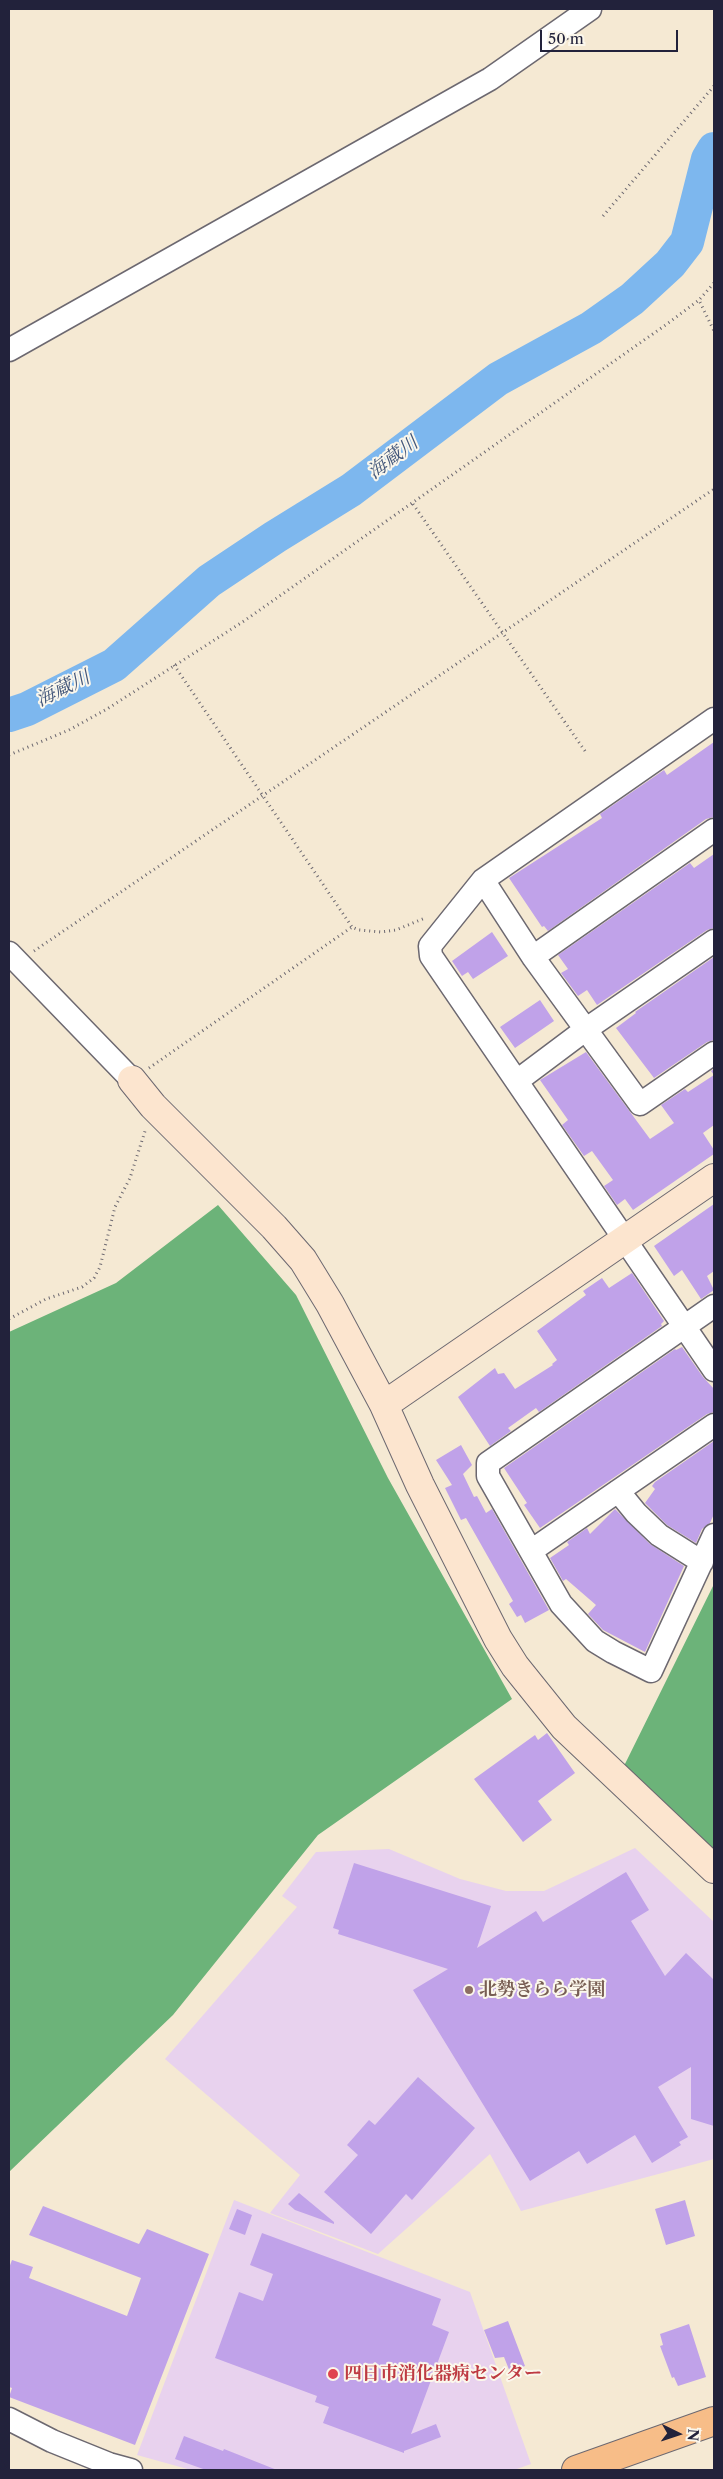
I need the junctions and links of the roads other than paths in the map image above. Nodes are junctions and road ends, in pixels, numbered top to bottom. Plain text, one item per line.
1 (590, 9) edge
2 (9, 350) edge
3 (714, 719) edge
4 (714, 830) edge
5 (483, 880) junction
6 (714, 941) edge
7 (533, 957) junction
8 (13, 958) edge
9 (585, 1030) junction
10 (714, 1053) edge
11 (132, 1080) joint
12 (517, 1080) junction
13 (714, 1178) edge
14 (626, 1239) junction
15 (714, 1306) edge
16 (684, 1326) junction
17 (714, 1370) edge
18 (384, 1406) junction
19 (714, 1425) edge
20 (618, 1491) junction
21 (714, 1535) edge
22 (531, 1551) junction
23 (702, 1562) junction
24 (714, 1870) edge
25 (9, 2419) edge
26 (714, 2422) edge
27 (581, 2469) edge
28 (131, 2470) edge

1 - 2 street
3 - 5 street
4 - 7 street
5 - 7 street
5 - 12 street
6 - 9 street
7 - 9 street
8 - 11 street
9 - 10 street
9 - 12 street
11 - 18 street
12 - 14 street
13 - 14 street
14 - 16 street
14 - 18 street
15 - 16 street
16 - 17 street
16 - 22 street
18 - 24 street
19 - 20 street
20 - 22 street
20 - 23 street
21 - 23 street
22 - 23 street
25 - 28 street
26 - 27 highway

